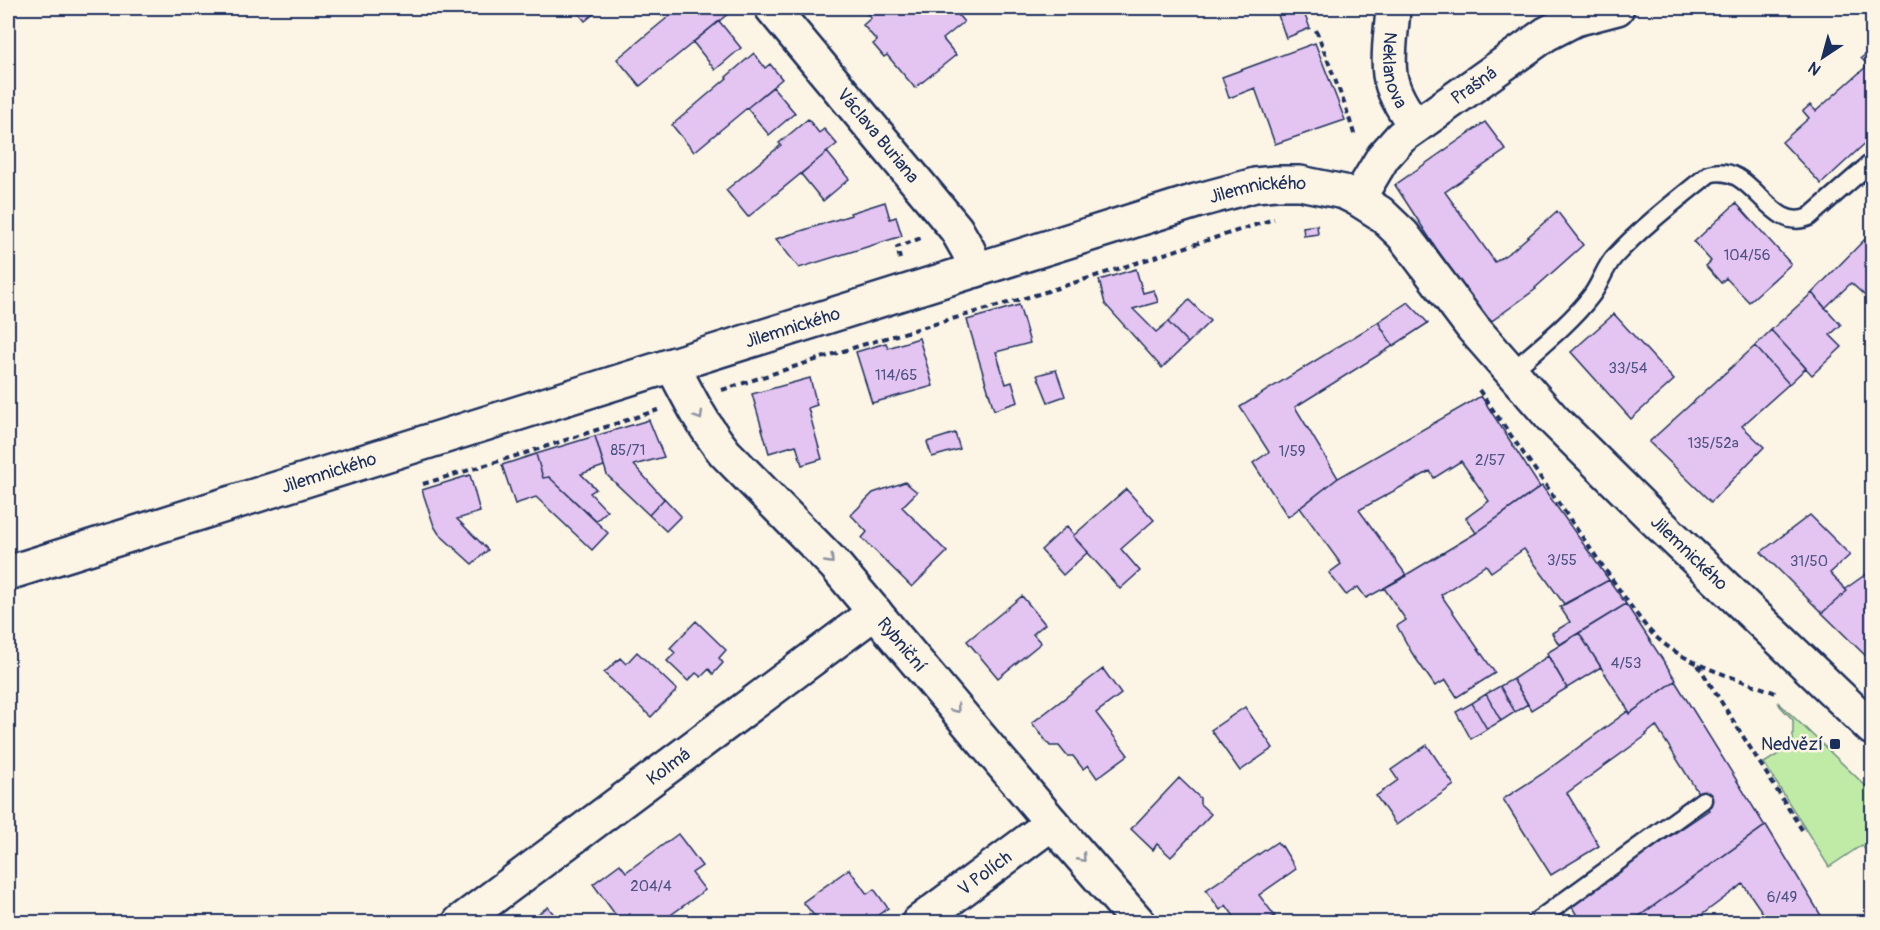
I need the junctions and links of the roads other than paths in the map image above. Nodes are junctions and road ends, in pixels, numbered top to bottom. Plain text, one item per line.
1 (772, 8) edge
2 (1393, 8) edge
3 (1617, 8) edge
4 (1416, 126) junction
5 (1872, 162) edge
6 (1358, 199) junction
7 (976, 270) junction
8 (672, 364) junction
9 (1511, 372) junction
10 (8, 573) edge
11 (875, 612) junction
12 (1872, 728) edge
13 (1703, 800) dead end
14 (1052, 823) junction
15 (460, 922) edge
16 (919, 922) edge
17 (1138, 922) edge
18 (1535, 922) edge

1 - 7 street, Václava Buriana
2 - 4 street, Neklanova
3 - 4 street, Prašná
4 - 6 street, Prašná
5 - 9 lane
6 - 7 street, Jilemnického
6 - 9 street, Jilemnického
7 - 8 street, Jilemnického
8 - 10 street, Jilemnického
8 -> 11 street, Rybniční
9 - 12 street, Jilemnického
11 -> 14 street, Rybniční
11 - 15 street, Kolmá
13 - 18 lane
14 - 16 street, V Polích
14 -> 17 street, Rybniční

